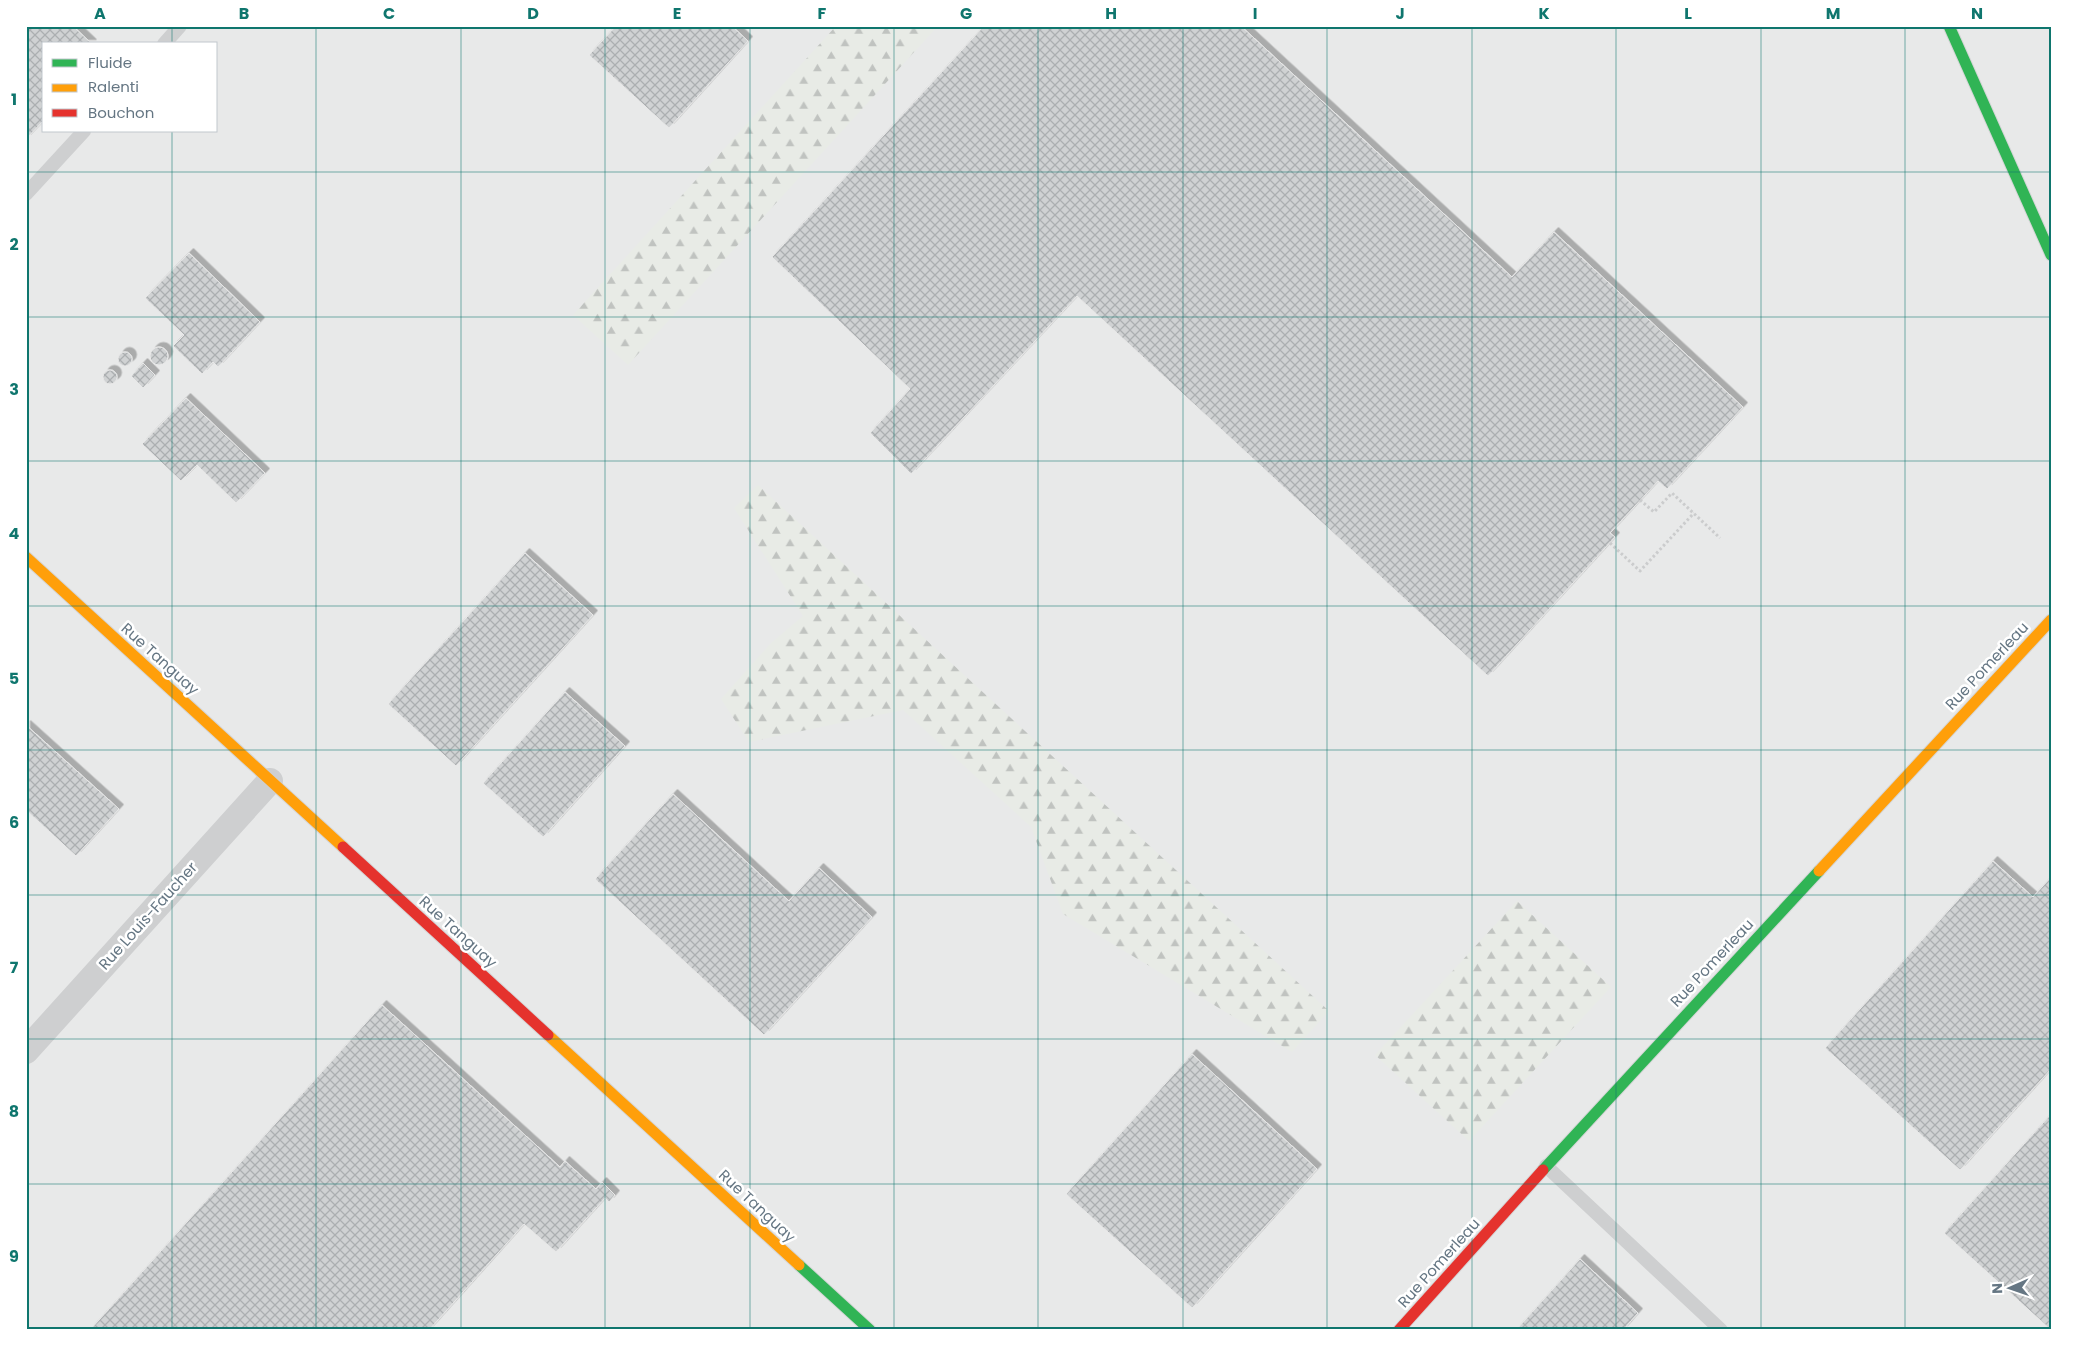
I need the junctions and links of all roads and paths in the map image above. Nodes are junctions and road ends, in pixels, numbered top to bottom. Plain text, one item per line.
1 (180, 26) edge
2 (1949, 26) edge
3 (166, 42) edge
4 (83, 132) edge
5 (26, 194) edge
6 (2051, 255) edge
7 (1640, 500) dead end
8 (1694, 513) junction
9 (1720, 538) dead end
10 (1610, 543) dead end
11 (26, 557) edge
12 (2051, 620) edge
13 (270, 781) junction
14 (26, 1051) edge
15 (1546, 1166) junction
16 (870, 1330) edge
17 (1399, 1330) edge
18 (1721, 1330) edge

1 - 3 lane
2 - 6 street
4 - 5 lane
7 - 8 path
8 - 9 path
8 - 10 path
11 - 13 street, Rue Tanguay
12 - 15 street, Rue Pomerleau
13 - 14 street, Rue Louis-Faucher
13 - 16 street, Rue Tanguay
15 - 17 street, Rue Pomerleau
15 - 18 lane

